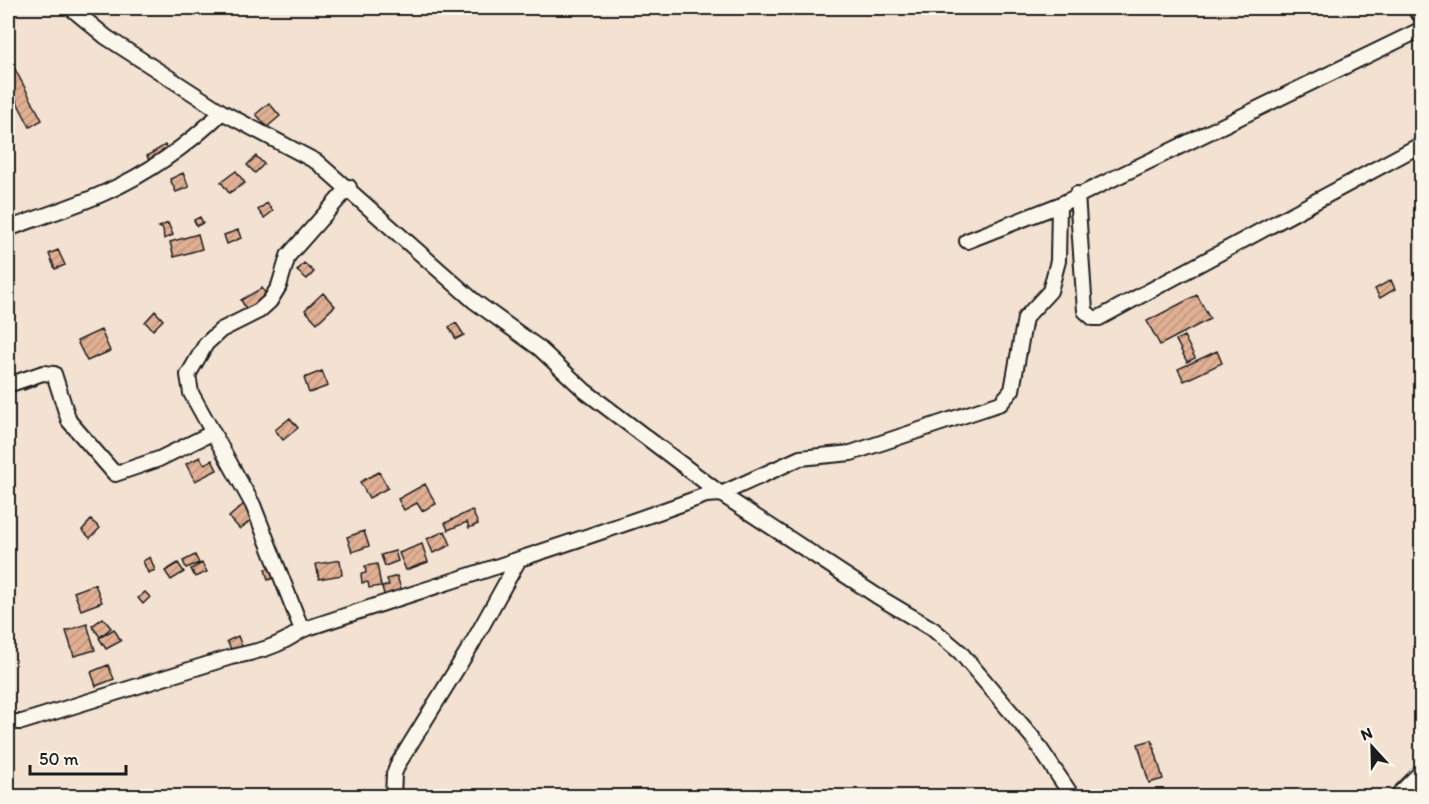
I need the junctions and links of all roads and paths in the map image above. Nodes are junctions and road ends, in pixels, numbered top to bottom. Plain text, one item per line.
1 (71, 8) edge
2 (1419, 8) edge
3 (1422, 11) edge
4 (1422, 29) edge
5 (222, 112) junction
6 (1422, 144) edge
7 (349, 188) junction
8 (1077, 194) junction
9 (1059, 205) junction
10 (8, 229) edge
11 (967, 242) dead end
12 (8, 385) edge
13 (212, 433) junction
14 (721, 494) junction
15 (518, 561) junction
16 (302, 630) junction
17 (8, 722) edge
18 (1422, 771) edge
19 (1408, 785) junction
20 (393, 796) edge
21 (1072, 796) edge
22 (1397, 796) edge
23 (1420, 796) edge

1 - 5 street
2 - 3 main road
4 - 8 street
5 - 7 street
5 - 10 street
6 - 8 street
7 - 13 street
7 - 14 street
8 - 9 street
9 - 11 street
9 - 14 street
12 - 13 street
13 - 16 street
14 - 15 street
14 - 21 street
15 - 16 street
15 - 20 street
16 - 17 street
18 - 19 street
19 - 22 street
19 - 23 street

